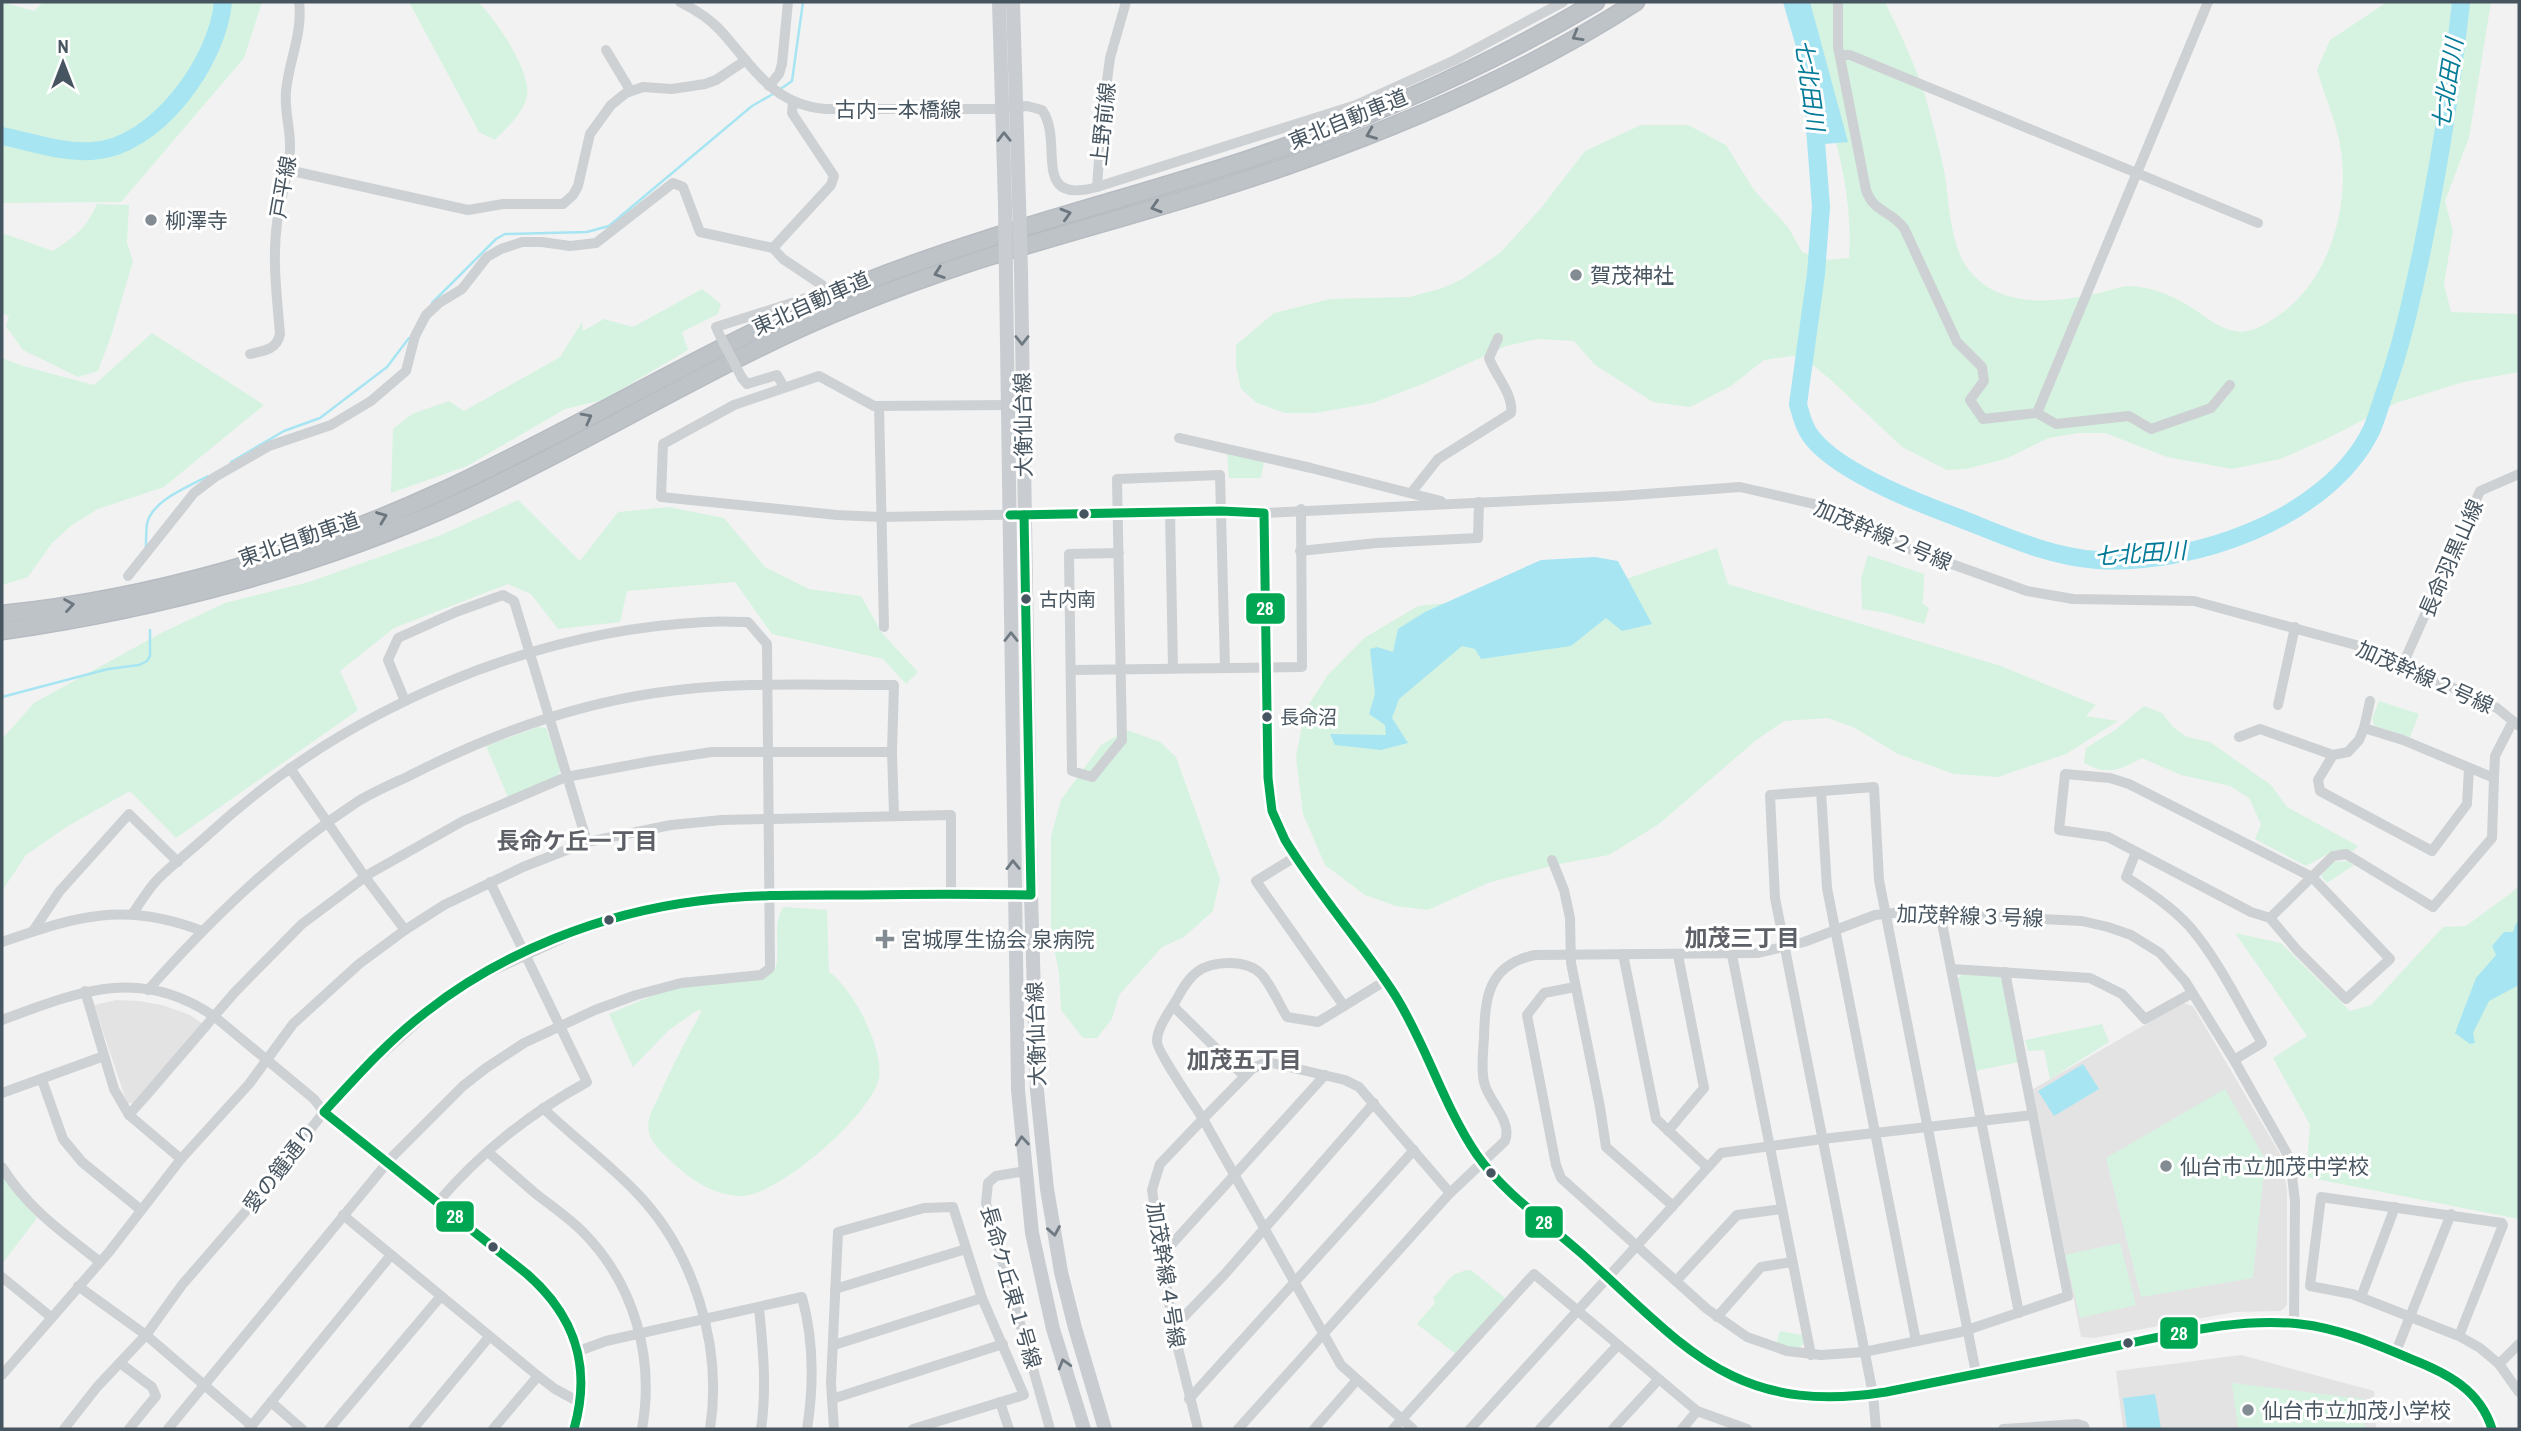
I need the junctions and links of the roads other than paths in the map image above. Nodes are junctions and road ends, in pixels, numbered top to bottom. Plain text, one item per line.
1 (299, 2) edge
2 (680, 2) edge
3 (788, 2) edge
4 (999, 2) edge
5 (1013, 2) edge
6 (1126, 2) edge
7 (1563, 2) edge
8 (1596, 2) edge
9 (1636, 2) edge
10 (1838, 2) edge
11 (2208, 2) edge
12 (606, 50) dead end
13 (1840, 55) junction
14 (746, 60) junction
15 (630, 90) junction
16 (775, 91) junction
17 (793, 101) junction
18 (1010, 107) junction
19 (288, 170) junction
20 (2138, 172) junction
21 (1097, 187) junction
22 (1012, 203) junction
23 (2258, 223) dead end
24 (773, 248) junction
25 (1498, 338) dead end
26 (250, 354) dead end
27 (2230, 385) dead end
28 (784, 387) junction
29 (1008, 405) junction
30 (879, 406) junction
31 (2037, 413) junction
32 (1179, 438) dead end
33 (2519, 474) edge
34 (1411, 493) junction
35 (1479, 502) junction
36 (1451, 504) junction
37 (1301, 509) junction
38 (1221, 510) junction
39 (1170, 512) junction
40 (1118, 513) junction
41 (1264, 513) junction
42 (1017, 515) junction
43 (881, 517) junction
44 (1300, 551) junction
45 (1119, 553) junction
46 (128, 576) dead end
47 (2, 614) edge
48 (884, 627) dead end
49 (2295, 627) junction
50 (2, 631) edge
51 (530, 654) junction
52 (2403, 664) junction
53 (1225, 667) junction
54 (1173, 668) junction
55 (1267, 668) junction
56 (1121, 669) junction
57 (1072, 670) junction
58 (768, 685) junction
59 (405, 701) junction
60 (2370, 701) dead end
61 (2278, 705) dead end
62 (549, 718) junction
63 (2516, 724) edge
64 (2364, 728) junction
65 (2239, 737) dead end
66 (769, 752) junction
67 (892, 752) junction
68 (2333, 755) junction
69 (290, 768) junction
70 (2469, 768) junction
71 (566, 777) junction
72 (2494, 778) junction
73 (1821, 791) junction
74 (894, 815) junction
75 (769, 818) junction
76 (327, 823) junction
77 (587, 842) junction
78 (2136, 852) junction
79 (1295, 857) junction
80 (1552, 860) dead end
81 (178, 862) junction
82 (365, 877) junction
83 (2312, 877) junction
84 (490, 882) junction
85 (1013, 894) junction
86 (951, 895) junction
87 (1031, 895) junction
88 (770, 896) junction
89 (133, 913) junction
90 (1886, 913) junction
91 (1940, 913) junction
92 (2270, 918) junction
93 (1836, 929) junction
94 (405, 930) junction
95 (33, 931) junction
96 (202, 931) junction
97 (2, 942) edge
98 (1786, 948) junction
99 (526, 954) junction
100 (1570, 954) junction
101 (1623, 954) junction
102 (1678, 955) junction
103 (1732, 955) junction
104 (1952, 969) junction
105 (2005, 972) junction
106 (1385, 981) junction
107 (1575, 987) junction
108 (148, 990) junction
109 (85, 991) junction
110 (2192, 993) junction
111 (1173, 1006) junction
112 (1344, 1006) junction
113 (215, 1017) junction
114 (2, 1020) edge
115 (560, 1026) junction
116 (104, 1056) junction
117 (2234, 1060) junction
118 (267, 1062) junction
119 (1325, 1075) junction
120 (1244, 1076) junction
121 (42, 1080) junction
122 (2, 1093) edge
123 (1374, 1104) junction
124 (543, 1108) junction
125 (324, 1112) junction
126 (129, 1115) junction
127 (2033, 1115) junction
128 (1203, 1119) junction
129 (1980, 1121) junction
130 (1928, 1127) junction
131 (1668, 1130) junction
132 (1875, 1133) junction
133 (1822, 1139) junction
134 (1769, 1145) junction
135 (1414, 1150) junction
136 (488, 1152) junction
137 (181, 1160) junction
138 (1482, 1162) junction
139 (387, 1163) junction
140 (2, 1167) edge
141 (1707, 1167) junction
142 (1025, 1171) junction
143 (1234, 1173) junction
144 (1450, 1193) junction
145 (438, 1202) junction
146 (1672, 1206) junction
147 (2395, 1207) junction
148 (1782, 1209) junction
149 (141, 1210) junction
150 (2451, 1214) junction
151 (343, 1215) junction
152 (1265, 1228) junction
153 (1637, 1247) junction
154 (965, 1249) junction
155 (391, 1255) junction
156 (1161, 1256) junction
157 (100, 1262) junction
158 (1792, 1262) junction
159 (2, 1277) edge
160 (1608, 1278) junction
161 (1295, 1281) junction
162 (1676, 1281) junction
163 (78, 1286) junction
164 (835, 1289) junction
165 (441, 1296) junction
166 (2361, 1297) junction
167 (982, 1298) junction
168 (759, 1308) junction
169 (1578, 1310) junction
170 (2019, 1313) junction
171 (51, 1317) junction
172 (1717, 1317) junction
173 (2410, 1317) junction
174 (704, 1320) junction
175 (2294, 1324) junction
176 (1173, 1328) junction
177 (1968, 1331) junction
178 (1323, 1334) junction
179 (146, 1335) junction
180 (640, 1335) junction
181 (2459, 1336) junction
182 (489, 1337) junction
183 (1916, 1341) junction
184 (1003, 1344) junction
185 (834, 1345) junction
186 (2519, 1345) edge
187 (1617, 1346) junction
188 (579, 1351) junction
189 (1864, 1352) junction
190 (2395, 1354) junction
191 (1811, 1355) junction
192 (120, 1363) junction
193 (2499, 1364) junction
194 (4, 1367) edge
195 (1976, 1373) junction
196 (538, 1376) junction
197 (1658, 1380) junction
198 (1356, 1381) junction
199 (204, 1387) junction
200 (2519, 1392) edge
201 (1873, 1394) junction
202 (832, 1399) junction
203 (1189, 1399) junction
204 (271, 1402) junction
205 (581, 1402) junction
206 (1000, 1402) junction
207 (1697, 1411) junction
208 (1402, 1419) junction
209 (250, 1427) edge
210 (2031, 1428) edge
211 (64, 1429) edge
212 (129, 1429) edge
213 (168, 1429) edge
214 (302, 1429) edge
215 (329, 1429) edge
216 (413, 1429) edge
217 (493, 1429) edge
218 (574, 1429) edge
219 (642, 1429) edge
220 (710, 1429) edge
221 (761, 1429) edge
222 (807, 1429) edge
223 (834, 1429) edge
224 (913, 1429) edge
225 (1009, 1429) edge
226 (1050, 1429) edge
227 (1084, 1429) edge
228 (1105, 1429) edge
229 (1198, 1429) edge
230 (1238, 1429) edge
231 (1314, 1429) edge
232 (1393, 1429) edge
233 (1413, 1429) edge
234 (1470, 1429) edge
235 (1540, 1429) edge
236 (1613, 1429) edge
237 (1682, 1429) edge
238 (1748, 1429) edge
239 (1876, 1429) edge
240 (2003, 1429) edge
241 (2085, 1429) edge
242 (2492, 1429) edge

1 - 19 street, 戸平線
2 - 14 street, 古内一本橋線
3 - 16 street
4 - 18 main road, 大衡仙台線
5 - 18 main road, 大衡仙台線
6 - 21 street, 上野前線
7 - 21 street
47 -> 8 highway, 東北自動車道
9 -> 50 highway, 東北自動車道
10 - 13 street
11 - 20 street
12 - 15 street
13 - 20 street
13 - 31 street
14 - 15 street
14 - 16 street, 古内一本橋線
15 - 19 street
16 - 17 street, 古内一本橋線
17 - 18 street, 古内一本橋線
17 - 24 street
18 - 21 street, 上野前線
18 - 22 main road, 大衡仙台線
19 - 26 street, 戸平線
20 - 23 street
20 - 31 street
22 - 29 main road, 大衡仙台線, bridge
22 -> 42 main road, 大衡仙台線, bridge
24 - 28 street, bridge
24 - 46 street
25 - 34 street
27 - 31 street
28 - 30 street
28 - 43 street, 加茂幹線２号線
29 - 30 street
29 - 42 main road, 大衡仙台線
30 - 43 street
32 - 34 street
33 - 52 street, 長命羽黒山線
34 - 36 street
35 - 36 street, 加茂幹線２号線
35 - 44 street
35 - 49 street, 加茂幹線２号線
36 - 37 street, 加茂幹線２号線
37 - 41 street, 加茂幹線２号線
37 - 44 street
38 - 39 street, 加茂幹線２号線
38 - 40 street
38 - 41 street, 加茂幹線２号線
38 - 53 street
39 - 40 street, 加茂幹線２号線
39 - 54 street
40 - 42 street, 加茂幹線２号線
40 - 45 street
41 - 55 street
42 - 43 street, 加茂幹線２号線
85 -> 42 main road, 大衡仙台線
42 - 87 main road, 大衡仙台線
43 - 48 street
44 - 55 street
45 - 56 street
45 - 57 street
49 - 52 street, 加茂幹線２号線
49 - 61 street
51 - 58 street
51 - 59 street
51 - 59 street
51 - 62 street
52 - 63 street, 加茂幹線２号線
53 - 54 street
53 - 55 street
54 - 56 street
55 - 79 street
56 - 57 street
56 - 57 street
58 - 62 street
58 - 66 street
58 - 67 street
59 - 69 street
60 - 64 street
62 - 71 street
62 - 76 street
63 - 72 street
64 - 68 street
64 - 70 street
65 - 68 street
66 - 67 street
66 - 71 street
66 - 75 street
67 - 74 street
68 - 70 street
69 - 76 street
69 - 81 street
70 - 72 street
71 - 77 street
71 - 82 street
72 - 83 street
73 - 90 street
73 - 93 street
73 - 98 street
74 - 75 street
74 - 86 street
75 - 77 street
75 - 88 street
76 - 82 street
76 - 96 street
77 - 84 street
78 - 83 street
78 - 92 street
78 - 117 street
79 - 106 street
79 - 112 street
80 - 100 street
81 - 89 street
81 - 95 street
82 - 94 street
82 - 113 street
83 - 92 street
83 - 92 street
84 - 94 street
84 - 99 street
85 - 86 street, 愛の鐘通り
85 - 87 street, 愛の鐘通り
142 -> 85 main road, 大衡仙台線
86 - 88 street, 愛の鐘通り
87 -> 228 main road, 大衡仙台線
88 - 99 street, 愛の鐘通り
88 - 115 street
89 - 95 street
89 - 96 street
90 - 91 street, 加茂幹線３号線
90 - 93 street, 加茂幹線３号線
90 - 130 street
91 - 104 street
91 - 110 street, 加茂幹線３号線
93 - 98 street, 加茂幹線３号線
93 - 132 street
94 - 118 street
95 - 97 street
96 - 108 street
98 - 103 street, 加茂幹線３号線
98 - 133 street
99 - 115 street
99 - 125 street, 愛の鐘通り
100 - 101 street, 加茂幹線３号線
100 - 107 street
100 - 138 street, 加茂幹線３号線
101 - 102 street, 加茂幹線３号線
101 - 131 street
102 - 103 street, 加茂幹線３号線
102 - 131 street
103 - 134 street
104 - 105 street
104 - 129 street
105 - 110 street
105 - 127 street
106 - 112 street
106 - 138 street
107 - 146 street
107 - 153 street
108 - 109 street
108 - 113 street
109 - 114 street
109 - 116 street
110 - 117 street, 加茂幹線３号線
111 - 112 street
111 - 120 street
111 - 128 street
113 - 118 street
113 - 126 street
115 - 124 street
115 - 139 street
116 - 121 street
116 - 126 street
117 - 175 street, 加茂幹線３号線
118 - 125 street
118 - 137 street
119 - 120 street
119 - 123 street
119 - 143 street
120 - 128 street, 加茂幹線４号線
121 - 122 street
121 - 149 street
123 - 135 street
123 - 152 street
124 - 136 street
124 - 174 street
125 - 139 street
125 - 179 street, 愛の鐘通り
126 - 137 street
127 - 129 street
127 - 170 street
128 - 143 street
128 - 156 street, 加茂幹線４号線
129 - 130 street
129 - 170 street
130 - 132 street
130 - 177 street
131 - 141 street
132 - 133 street
132 - 183 street
133 - 134 street
133 - 189 street
134 - 141 street
134 - 148 street
135 - 144 street
135 - 161 street
136 - 145 street
136 - 180 street
137 - 149 street
138 - 144 street
138 - 160 street
139 - 145 street
139 - 151 street
140 - 157 street
141 - 146 street
142 - 226 street, 長命ケ丘東１号線
227 -> 142 main road, 大衡仙台線
143 - 152 street
143 - 156 street
144 - 178 street
145 - 188 street
146 - 153 street
147 - 150 street
147 - 166 street
147 - 166 street
148 - 158 street
148 - 162 street
149 - 157 street
150 - 173 street
150 - 181 street
151 - 155 street
151 - 199 street
152 - 161 street
152 - 176 street
153 - 160 street
153 - 162 street
154 - 164 street
154 - 164 street
154 - 167 street
155 - 165 street
155 - 204 street
156 - 176 street, 加茂幹線４号線
157 - 163 street
158 - 172 street
158 - 191 street
159 - 171 street
160 - 169 street
160 - 201 street
161 - 178 street
161 - 203 street
162 - 172 street
163 - 171 street
163 - 179 street
164 - 185 street
165 - 182 street
165 - 215 street
166 - 173 street
167 - 184 street
167 - 185 street
168 - 174 street
168 - 221 street
168 - 222 street
169 - 187 street
169 - 208 street
169 - 234 street
170 - 177 street
171 - 194 street
172 - 191 street
173 - 181 street
173 - 190 street
174 - 180 street
174 - 220 street
175 - 190 street
175 - 195 street
176 - 203 street, 加茂幹線４号線
177 - 183 street
177 - 195 street
178 - 198 street
178 - 230 street
179 - 192 street, 愛の鐘通り
179 - 199 street
180 - 188 street
180 - 219 street
181 - 193 street
182 - 196 street
182 - 216 street
183 - 189 street
184 - 202 street
184 - 206 street
185 - 202 street
186 - 193 street
187 - 197 street
187 - 235 street
188 - 205 street
189 - 191 street
189 - 201 street
190 - 242 street
192 - 211 street, 愛の鐘通り
192 - 212 street
193 - 200 street
195 - 201 street
196 - 205 street
196 - 217 street
197 - 207 street
197 - 236 street
198 - 208 street
198 - 231 street
199 - 209 street
199 - 213 street
201 - 239 street
202 - 223 street
203 - 229 street, 加茂幹線４号線
204 - 209 street
204 - 214 street
205 - 218 street
206 - 224 street
206 - 225 street
207 - 237 street
207 - 238 street
208 - 232 street
208 - 233 street
210 - 240 street
210 - 241 street

